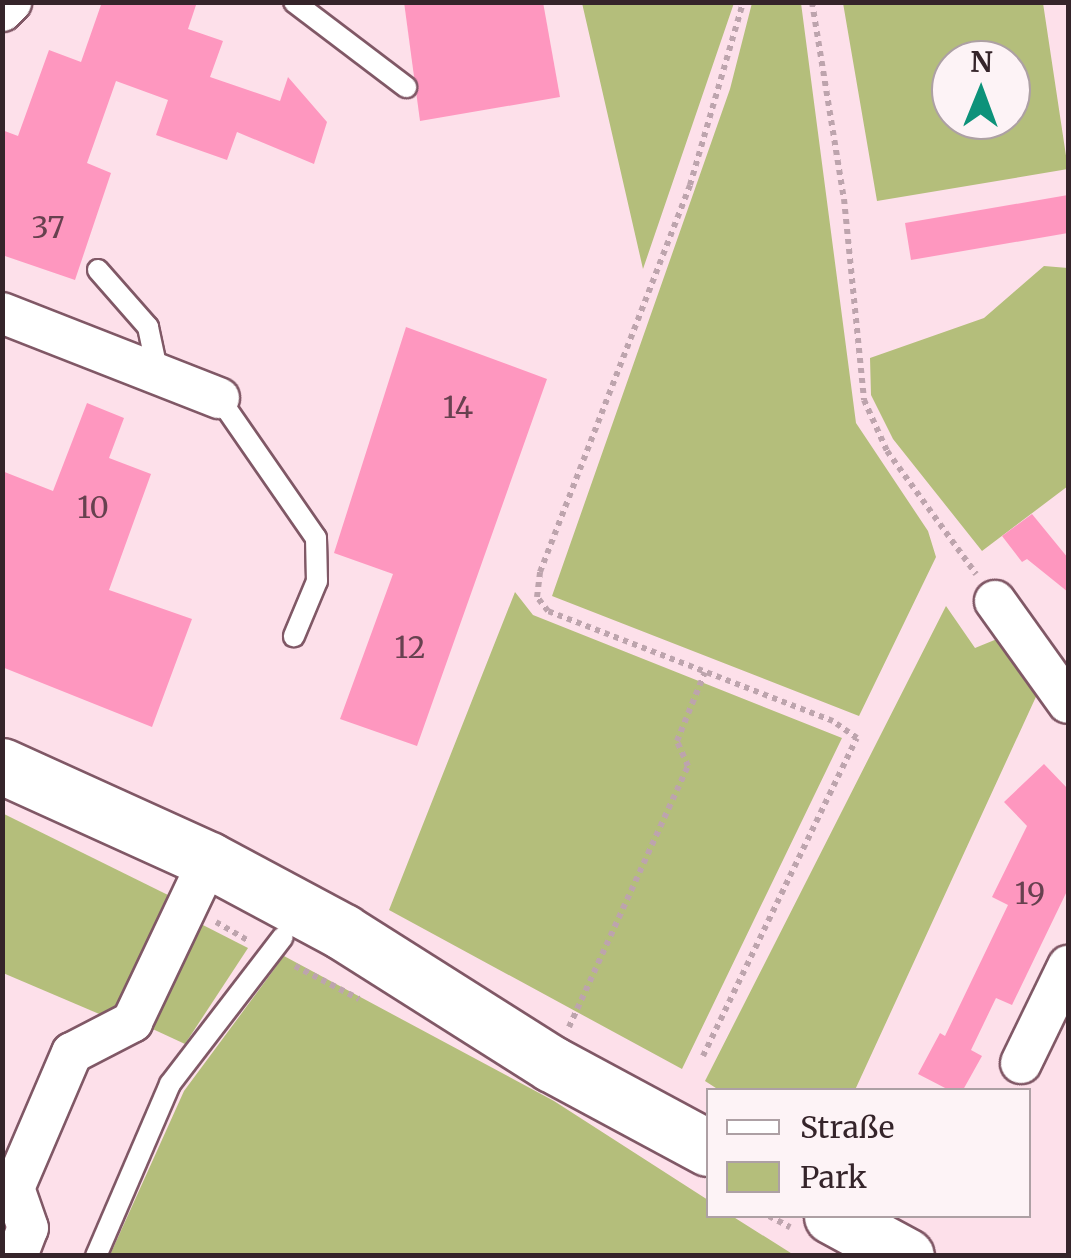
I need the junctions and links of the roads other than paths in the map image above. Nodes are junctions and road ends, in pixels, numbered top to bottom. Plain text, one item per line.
1 (11, 2) edge
2 (294, 2) edge
3 (2, 10) edge
4 (406, 87) dead end
5 (98, 270) dead end
6 (2, 313) edge
7 (158, 374) junction
8 (218, 398) joint
9 (995, 601) road end
10 (294, 636) dead end
11 (1068, 702) edge
12 (2, 766) edge
13 (2, 789) edge
14 (202, 875) junction
15 (283, 937) junction
16 (1068, 966) edge
17 (1022, 1063) dead end
18 (552, 1064) junction
19 (706, 1147) edge
20 (836, 1218) edge
21 (16, 1256) edge
22 (96, 1256) edge
23 (906, 1256) edge

1 - 3 street
2 - 4 lane
5 - 7 lane
6 - 7 street
7 - 8 street
8 - 10 lane
9 - 11 street
12 - 14 main road
13 - 14 main road
14 - 15 main road
14 - 18 main road
14 - 21 street
15 - 18 main road
15 - 22 lane
16 - 17 street
18 - 19 main road
20 - 23 main road

